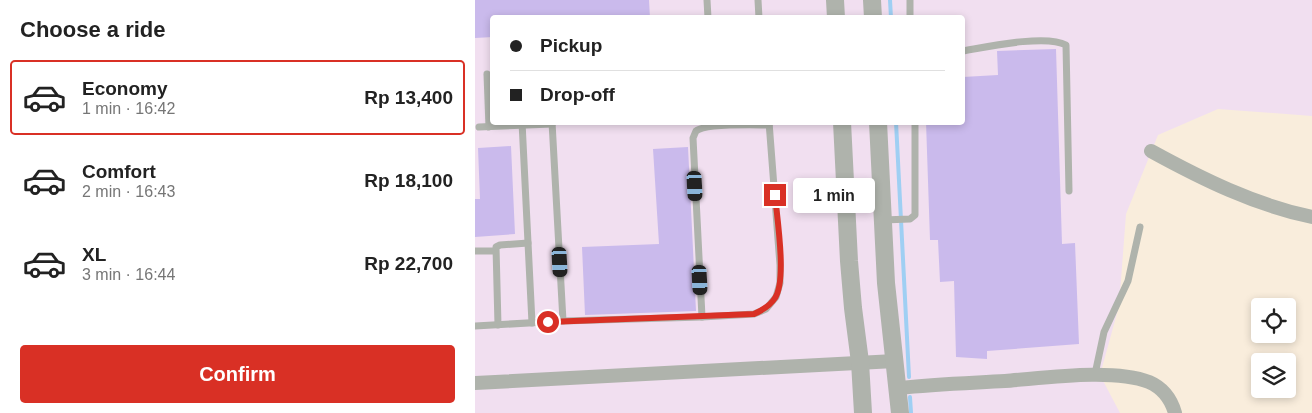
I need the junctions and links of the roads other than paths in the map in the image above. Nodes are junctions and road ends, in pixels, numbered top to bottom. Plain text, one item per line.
1 (707, 0) edge
2 (758, 0) edge
3 (835, 0) edge
4 (872, 0) edge
5 (909, 0) edge
6 (708, 15) edge
7 (759, 15) edge
8 (836, 15) edge
9 (873, 15) edge
10 (910, 15) edge
11 (965, 51) edge
12 (487, 74) dead end
13 (511, 125) edge
14 (522, 125) edge
15 (553, 125) edge
16 (746, 125) edge
17 (769, 125) edge
18 (841, 125) edge
19 (878, 125) edge
20 (915, 125) edge
21 (489, 127) junction
22 (479, 128) dead end
23 (1151, 151) dead end
24 (1069, 191) dead end
25 (1312, 217) edge
26 (889, 220) junction
27 (1140, 227) dead end
28 (528, 243) junction
29 (495, 250) junction
30 (475, 251) edge
31 (701, 317) junction
32 (563, 321) junction
33 (533, 323) junction
34 (498, 325) junction
35 (475, 326) edge
36 (895, 361) junction
37 (860, 362) junction
38 (1095, 374) junction
39 (475, 383) edge
40 (899, 388) junction
41 (863, 413) edge
42 (900, 413) edge
43 (1175, 413) edge

1 - 6 lane
2 - 7 lane
3 - 8 street
4 - 9 street
5 - 10 lane
11 - 24 lane
12 - 21 lane
13 - 21 lane
14 - 28 lane
15 - 32 lane
16 - 31 lane
17 - 31 lane
18 - 37 street
19 - 26 street
20 - 26 lane
21 - 22 lane
23 - 25 street
26 - 36 street
27 - 38 lane
28 - 29 lane
28 - 33 lane
29 - 30 lane
29 - 34 lane
31 - 32 lane
32 - 33 lane
33 - 34 lane
34 - 35 lane
36 - 37 street
36 - 40 street
37 - 39 street
37 - 41 street
38 - 40 street
38 - 43 street
40 - 42 street

